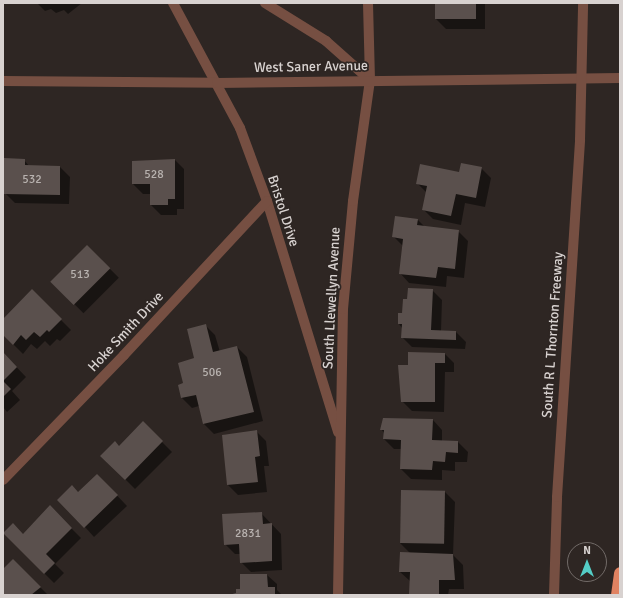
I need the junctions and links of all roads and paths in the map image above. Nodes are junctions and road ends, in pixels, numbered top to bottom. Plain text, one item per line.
1 (173, 3) edge
2 (265, 3) edge
3 (368, 3) edge
4 (583, 3) edge
5 (583, 78) junction
6 (620, 78) edge
7 (370, 80) junction
8 (3, 81) edge
9 (217, 83) junction
10 (267, 201) junction
11 (341, 439) junction
12 (3, 480) edge
13 (620, 572) edge
14 (338, 595) edge
15 (554, 595) edge
16 (617, 595) edge

1 - 9 street, Bristol Drive
2 - 7 street
3 - 7 street, South Llewellyn Avenue
4 - 5 street, South R L Thornton Freeway
5 - 6 street, West Saner Avenue
5 - 7 street, West Saner Avenue
5 - 15 street, South R L Thornton Freeway
7 - 9 street, West Saner Avenue
7 - 11 street, South Llewellyn Avenue
8 - 9 street, West Saner Avenue
9 - 10 street, Bristol Drive
10 - 11 street, Bristol Drive
10 - 12 street, Hoke Smith Drive
11 - 14 street, South Llewellyn Avenue
13 - 16 highway

